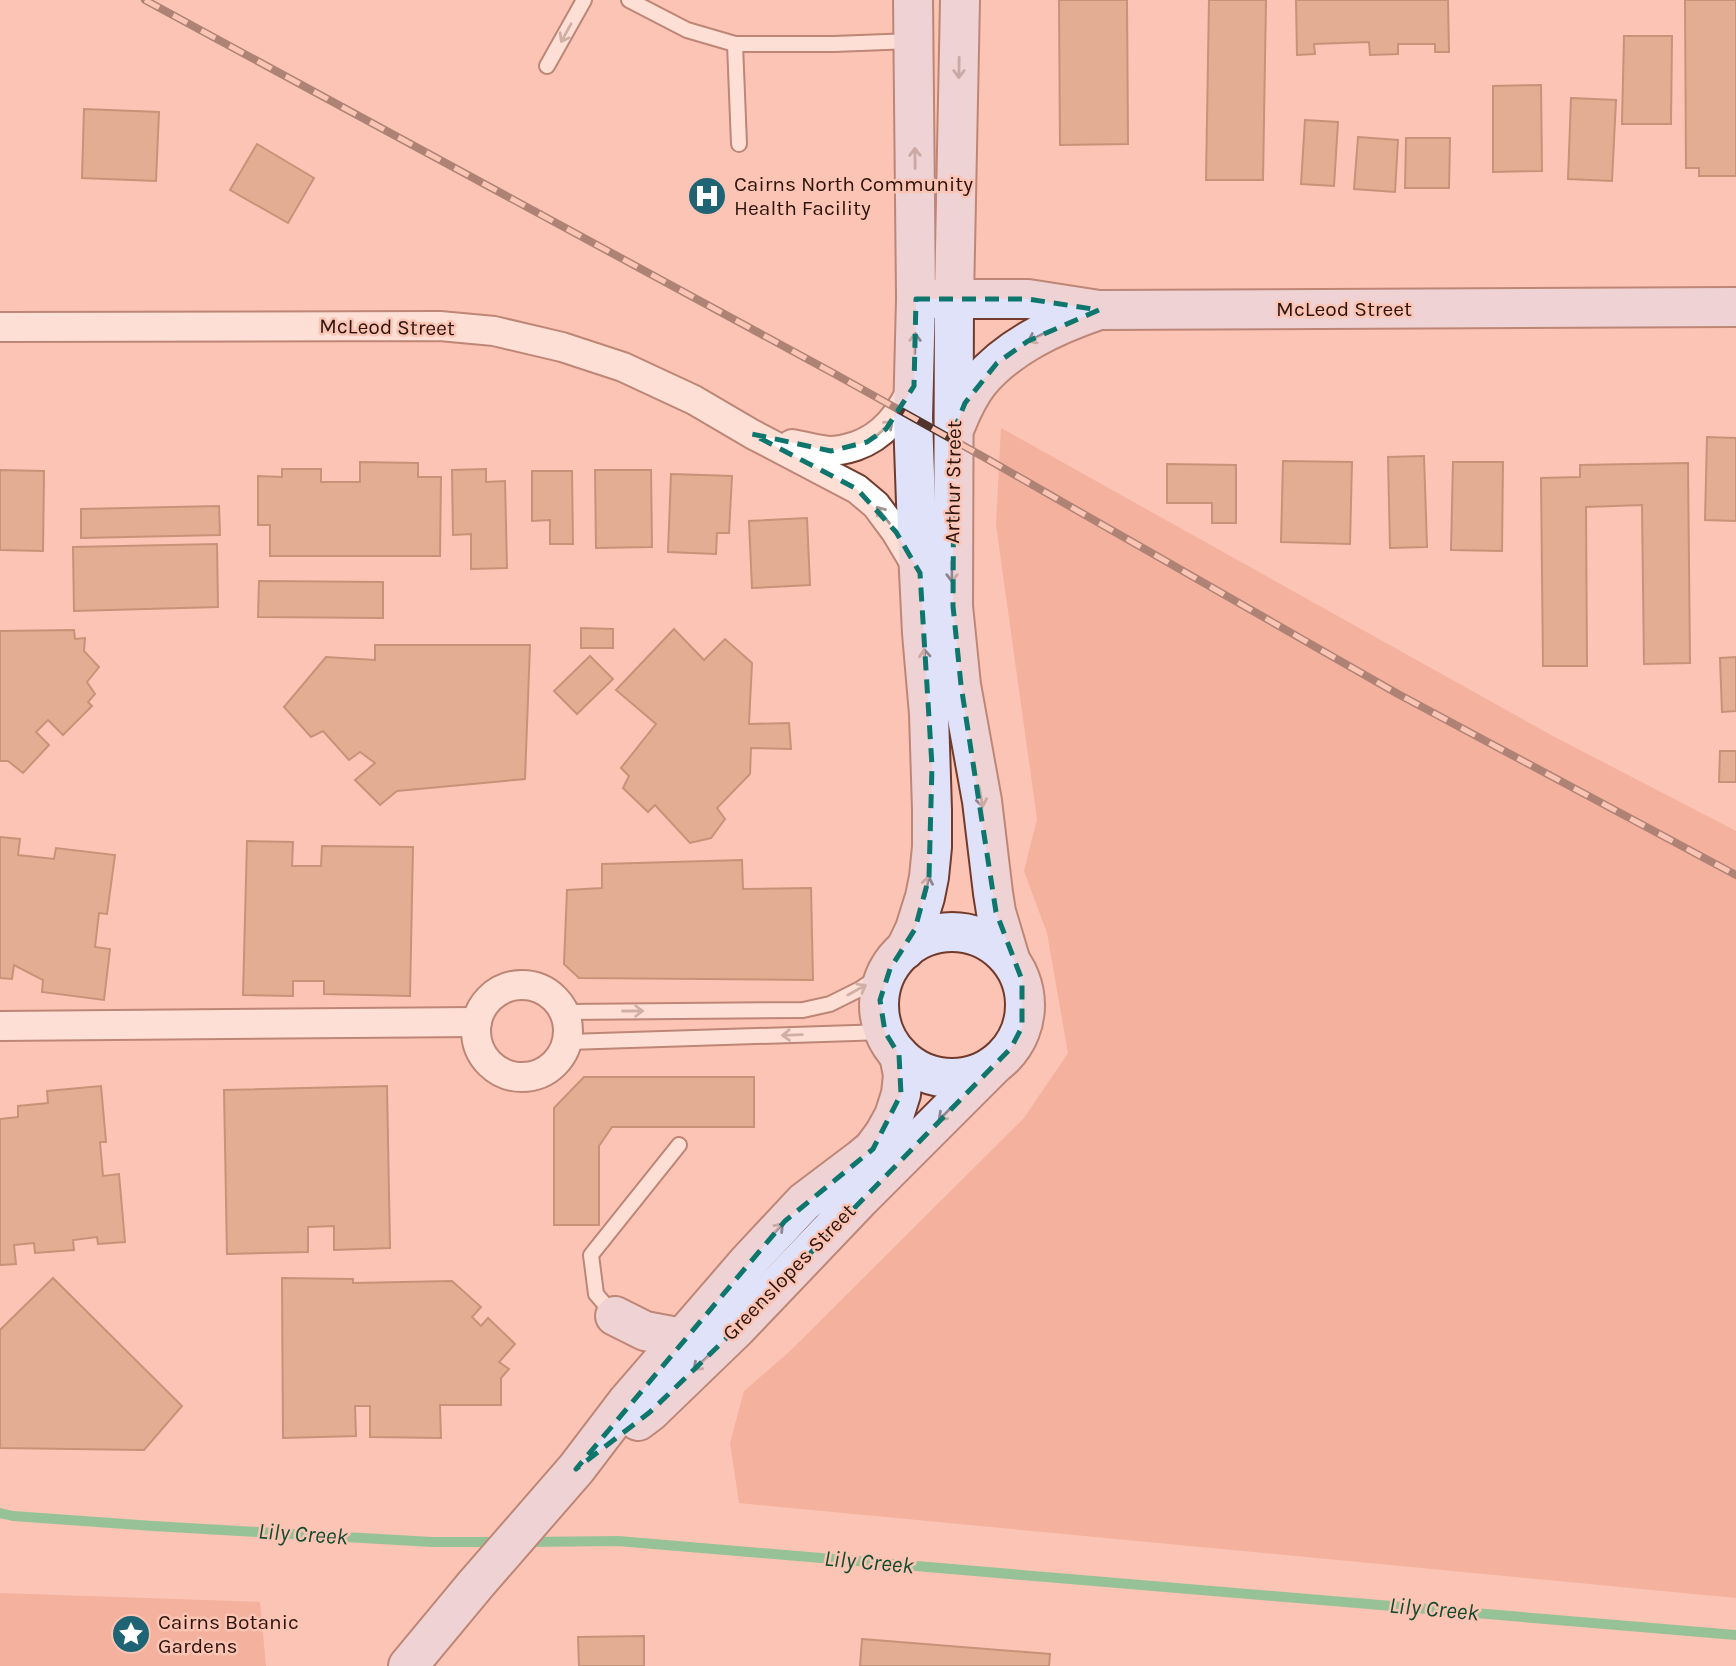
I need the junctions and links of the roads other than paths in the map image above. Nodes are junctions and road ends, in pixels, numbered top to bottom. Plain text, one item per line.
1 (584, 0) edge
2 (629, 0) edge
3 (913, 0) edge
4 (960, 0) edge
5 (912, 41) junction
6 (735, 44) junction
7 (547, 66) dead end
8 (738, 144) dead end
9 (916, 299) junction
10 (954, 299) junction
11 (1736, 307) edge
12 (1099, 310) junction
13 (0, 327) edge
14 (914, 386) junction
15 (954, 430) junction
16 (752, 434) junction
17 (920, 573) junction
18 (897, 959) junction
19 (1010, 959) junction
20 (565, 1012) junction
21 (477, 1022) junction
22 (0, 1026) edge
23 (568, 1042) junction
24 (892, 1043) junction
25 (994, 1065) junction
26 (679, 1144) dead end
27 (861, 1198) junction
28 (615, 1316) joint
29 (682, 1338) junction
30 (576, 1469) junction
31 (408, 1666) edge

1 -> 7 lane
2 - 6 lane
3 - 5 street, Arthur Street
4 -> 10 street, Arthur Street
5 - 6 lane
9 -> 5 street, Arthur Street
6 - 8 lane
9 - 10 street, McLeod Street
14 -> 9 street, Arthur Street
10 - 12 street, McLeod Street
10 - 15 street, Arthur Street
11 - 12 street, McLeod Street
12 -> 15 street
13 - 16 street, McLeod Street
16 -> 14 street, McLeod Street
14 - 17 street, Arthur Street
15 -> 19 street, Arthur Street
17 -> 16 street, McLeod Street
18 -> 17 street, Arthur Street
18 - 19 street
20 -> 18 lane
18 - 24 street
19 - 25 street
20 - 21 street
20 - 23 street
21 - 22 street
21 - 23 street
24 -> 23 lane
24 - 25 street
29 -> 24 street, Greenslopes Street
25 -> 27 street, Greenslopes Street
26 - 28 lane
27 - 29 street
27 -> 30 street, Greenslopes Street
28 - 29 street
29 - 30 street, Greenslopes Street
30 - 31 street, Greenslopes Street

